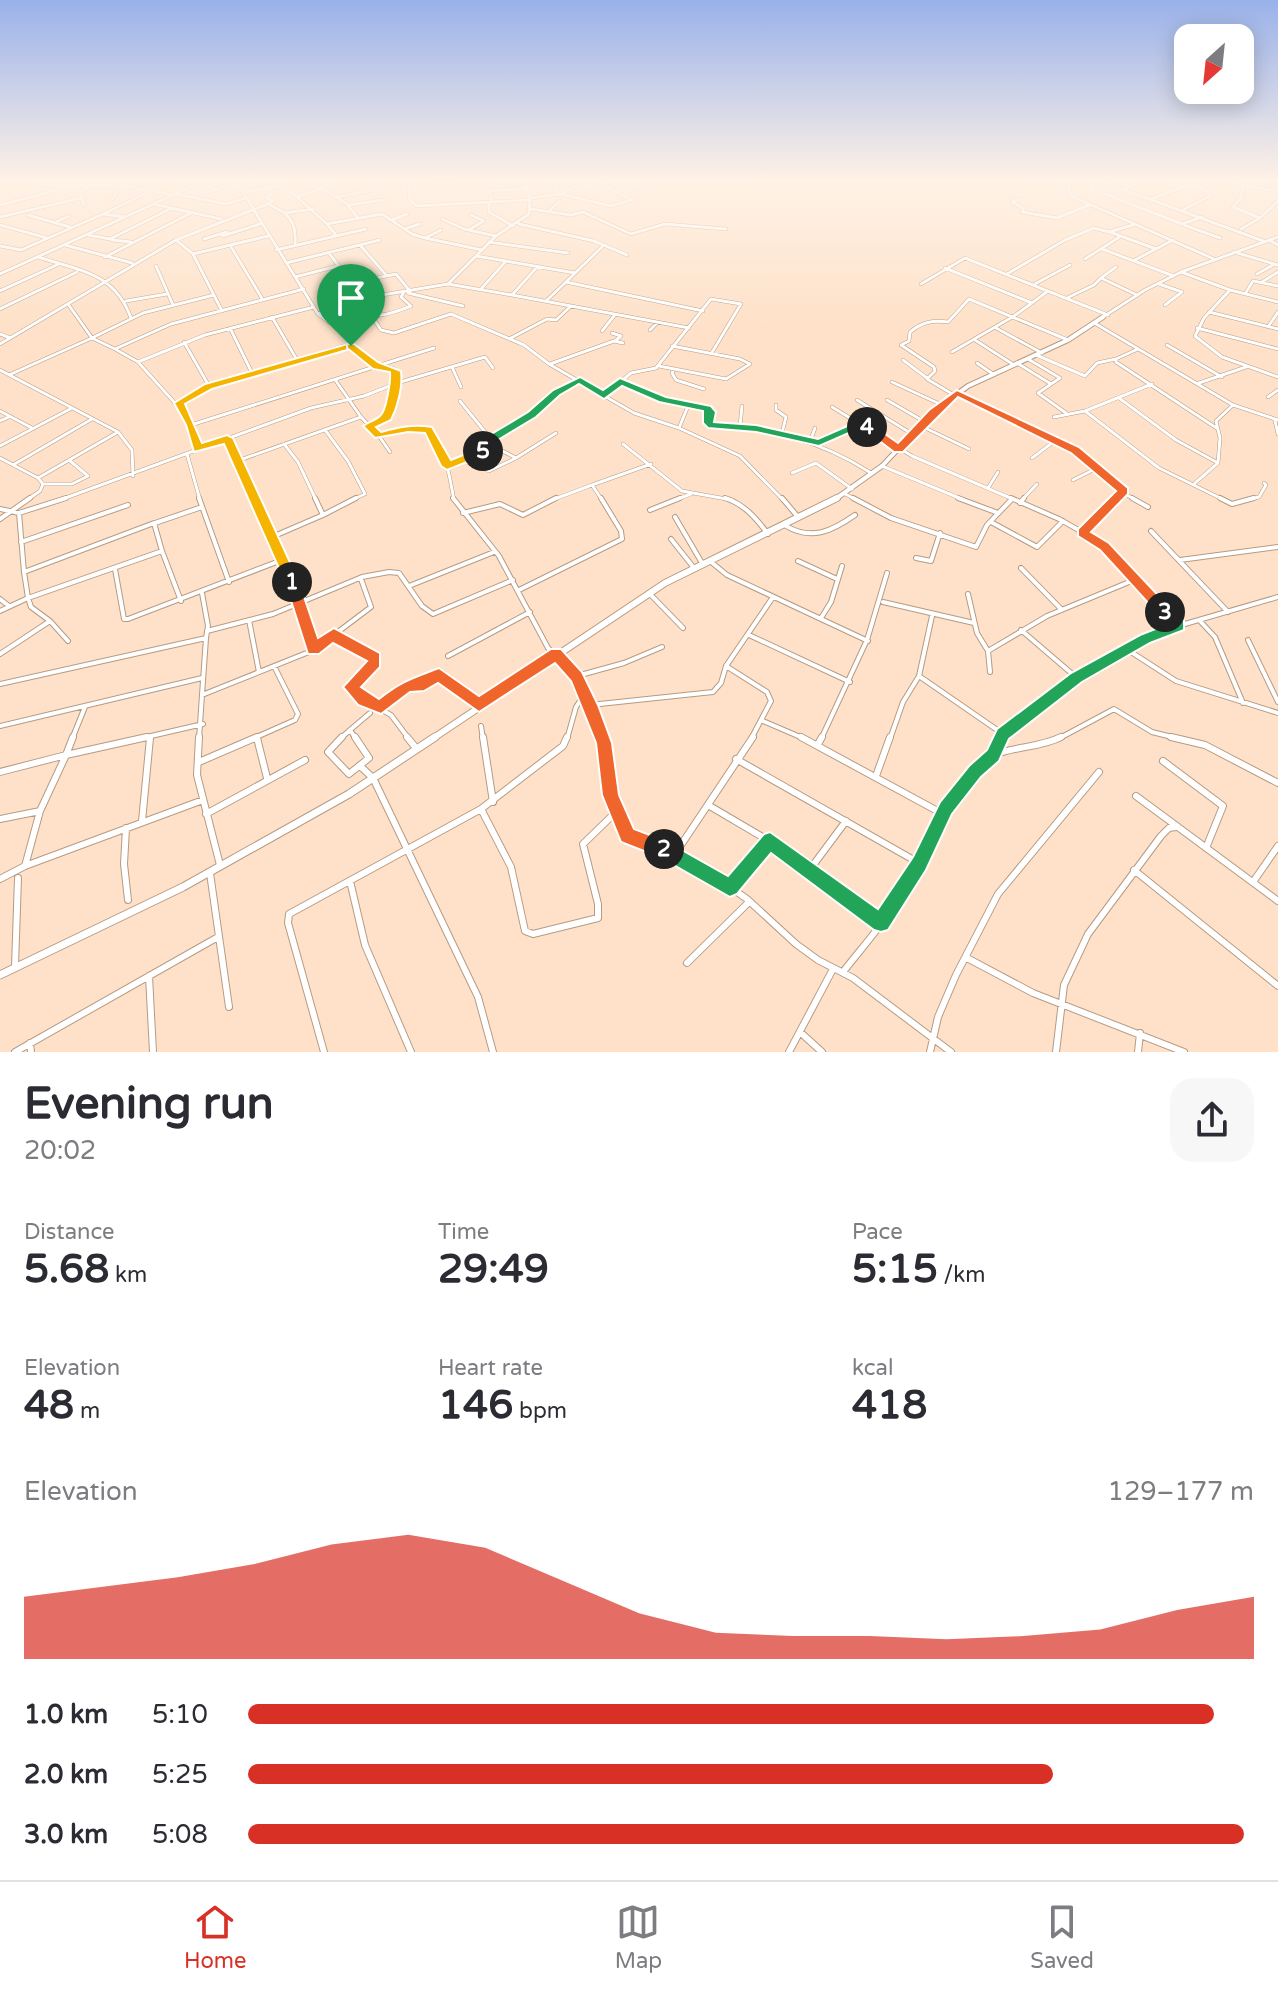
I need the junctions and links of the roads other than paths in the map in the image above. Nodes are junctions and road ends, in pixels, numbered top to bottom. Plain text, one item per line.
1 (18, 230) edge
2 (68, 230) edge
3 (98, 230) edge
4 (128, 230) edge
5 (158, 230) edge
6 (199, 230) edge
7 (235, 230) edge
8 (264, 230) edge
9 (296, 230) edge
10 (332, 230) edge
11 (361, 230) edge
12 (407, 230) edge
13 (441, 230) dead end
14 (468, 230) edge
15 (506, 230) edge
16 (559, 230) edge
17 (622, 230) edge
18 (645, 230) edge
19 (1089, 230) edge
20 (1102, 230) edge
21 (1115, 230) edge
22 (1149, 230) edge
23 (1199, 230) edge
24 (1239, 230) edge
25 (227, 232) junction
26 (1109, 232) junction
27 (88, 235) junction
28 (336, 235) junction
29 (223, 236) dead end
30 (268, 236) junction
31 (496, 236) junction
32 (1121, 236) junction
33 (1278, 237) edge
34 (425, 238) junction
35 (1220, 238) dead end
36 (49, 239) junction
37 (110, 239) junction
38 (204, 239) dead end
39 (176, 240) junction
40 (380, 240) dead end
41 (1173, 240) junction
42 (1267, 241) junction
43 (489, 242) junction
44 (133, 243) junction
45 (65, 245) junction
46 (230, 245) junction
47 (295, 245) junction
48 (360, 245) junction
49 (604, 245) junction
50 (1278, 245) edge
51 (0, 246) edge
52 (1102, 249) junction
53 (1156, 249) junction
54 (276, 250) junction
55 (482, 250) junction
56 (328, 252) junction
57 (1234, 252) junction
58 (568, 253) dead end
59 (193, 254) junction
60 (627, 255) dead end
61 (476, 256) junction
62 (38, 257) junction
63 (105, 257) junction
64 (1085, 259) dead end
65 (1214, 259) junction
66 (506, 261) junction
67 (1133, 261) junction
68 (134, 263) junction
69 (286, 263) junction
70 (59, 264) junction
71 (1070, 265) dead end
72 (1276, 265) edge
73 (156, 266) dead end
74 (338, 266) junction
75 (538, 266) junction
76 (1116, 267) dead end
77 (945, 268) junction
78 (79, 271) junction
79 (1181, 272) junction
80 (575, 273) junction
81 (0, 274) edge
82 (1006, 274) junction
83 (1257, 274) dead end
84 (1277, 274) edge
85 (386, 275) junction
86 (1174, 276) junction
87 (295, 277) junction
88 (1101, 278) junction
89 (105, 280) junction
90 (566, 282) junction
91 (1262, 282) junction
92 (448, 284) junction
93 (921, 284) dead end
94 (1159, 284) junction
95 (1033, 285) junction
96 (1278, 286) edge
97 (304, 289) junction
98 (481, 289) junction
99 (1230, 290) junction
100 (0, 291) edge
101 (1048, 291) junction
102 (407, 292) junction
103 (1245, 294) junction
104 (214, 295) junction
105 (512, 295) junction
106 (1137, 295) junction
107 (344, 296) dead end
108 (168, 297) junction
109 (1067, 298) junction
110 (138, 300) junction
111 (263, 300) junction
112 (125, 301) junction
113 (546, 301) junction
114 (1278, 302) edge
115 (1032, 303) junction
116 (68, 304) junction
117 (173, 305) junction
118 (1165, 305) dead end
119 (571, 306) junction
120 (314, 307) junction
121 (350, 307) junction
122 (128, 308) junction
123 (0, 309) edge
124 (222, 311) junction
125 (703, 311) junction
126 (1209, 312) junction
127 (1278, 312) edge
128 (318, 314) junction
129 (357, 314) junction
130 (451, 314) junction
131 (1108, 315) junction
132 (614, 316) junction
133 (1014, 316) junction
134 (272, 317) junction
135 (131, 318) junction
136 (373, 318) junction
137 (658, 322) junction
138 (1096, 324) junction
139 (1268, 327) junction
140 (230, 328) junction
141 (689, 328) junction
142 (996, 328) junction
143 (1197, 328) junction
144 (1278, 329) edge
145 (650, 330) dead end
146 (602, 331) dead end
147 (612, 333) dead end
148 (0, 334) edge
149 (10, 338) junction
150 (92, 338) junction
151 (509, 339) junction
152 (616, 340) junction
153 (975, 340) junction
154 (1068, 340) junction
155 (184, 342) junction
156 (623, 343) dead end
157 (0, 344) edge
158 (1167, 345) dead end
159 (672, 346) junction
160 (434, 348) dead end
161 (115, 349) junction
162 (1138, 349) junction
163 (1278, 349) edge
164 (952, 352) dead end
165 (711, 354) junction
166 (1039, 354) junction
167 (1028, 359) junction
168 (1116, 359) junction
169 (297, 360) junction
170 (903, 360) dead end
171 (138, 362) junction
172 (977, 363) dead end
173 (549, 364) junction
174 (1015, 364) junction
175 (379, 366) junction
176 (659, 366) junction
177 (452, 367) junction
178 (1246, 367) junction
179 (493, 368) dead end
180 (674, 369) junction
181 (0, 370) edge
182 (252, 373) junction
183 (993, 374) junction
184 (9, 375) junction
185 (1222, 377) junction
186 (1278, 377) edge
187 (927, 378) junction
188 (580, 380) junction
189 (336, 381) junction
190 (620, 382) junction
191 (892, 382) dead end
192 (397, 383) junction
193 (1197, 383) junction
194 (1051, 384) junction
195 (1152, 384) junction
196 (209, 386) junction
197 (461, 387) dead end
198 (704, 389) dead end
199 (1278, 390) edge
200 (956, 394) junction
201 (604, 395) junction
202 (1268, 397) dead end
203 (1119, 398) junction
204 (349, 400) junction
205 (857, 400) dead end
206 (887, 400) dead end
207 (460, 401) dead end
208 (179, 403) junction
209 (776, 405) dead end
210 (942, 405) junction
211 (1233, 405) junction
212 (688, 406) junction
213 (742, 406) dead end
214 (832, 407) dead end
215 (72, 408) junction
216 (0, 411) edge
217 (1085, 411) junction
218 (1069, 413) junction
219 (9, 417) junction
220 (361, 417) junction
221 (1054, 417) dead end
222 (92, 419) junction
223 (1276, 420) edge
224 (0, 421) edge
225 (861, 423) junction
226 (923, 424) junction
227 (191, 425) junction
228 (369, 426) junction
229 (740, 426) junction
230 (32, 428) junction
231 (679, 428) junction
232 (815, 428) dead end
233 (1218, 429) junction
234 (325, 430) junction
235 (118, 432) junction
236 (556, 433) dead end
237 (782, 433) junction
238 (912, 434) junction
239 (1278, 434) edge
240 (379, 436) junction
241 (227, 438) junction
242 (492, 438) junction
243 (811, 439) junction
244 (1056, 440) junction
245 (819, 443) junction
246 (284, 444) junction
247 (623, 444) dead end
248 (0, 446) edge
249 (493, 446) junction
250 (198, 449) junction
251 (899, 449) junction
252 (969, 449) dead end
253 (390, 452) dead end
254 (187, 454) junction
255 (0, 458) edge
256 (516, 458) junction
257 (1032, 458) dead end
258 (69, 460) junction
259 (461, 460) junction
260 (237, 461) junction
261 (1218, 463) junction
262 (651, 464) junction
263 (13, 465) junction
264 (447, 466) junction
265 (882, 466) junction
266 (1097, 468) junction
267 (998, 472) dead end
268 (792, 473) dead end
269 (872, 474) junction
270 (133, 476) junction
271 (38, 478) junction
272 (1073, 480) dead end
273 (1264, 483) dead end
274 (43, 484) junction
275 (1037, 484) dead end
276 (1195, 484) junction
277 (592, 485) junction
278 (988, 488) junction
279 (848, 492) junction
280 (1123, 493) junction
281 (693, 494) junction
282 (1012, 499) junction
283 (1020, 503) junction
284 (128, 505) dead end
285 (202, 507) junction
286 (1148, 507) dead end
287 (0, 509) edge
288 (650, 510) dead end
289 (8, 513) junction
290 (19, 513) junction
291 (463, 513) junction
292 (998, 513) junction
293 (323, 515) junction
294 (855, 515) dead end
295 (675, 517) dead end
296 (0, 519) edge
297 (800, 519) junction
298 (1063, 521) junction
299 (991, 522) junction
300 (154, 523) junction
301 (786, 526) junction
302 (1151, 531) dead end
303 (1083, 532) junction
304 (940, 533) junction
305 (768, 534) junction
306 (272, 537) junction
307 (671, 539) dead end
308 (21, 542) junction
309 (1278, 547) edge
310 (162, 551) junction
311 (494, 552) junction
312 (916, 558) dead end
313 (282, 560) junction
314 (1180, 560) junction
315 (798, 561) dead end
316 (705, 562) junction
317 (842, 566) dead end
318 (694, 568) junction
319 (1021, 568) dead end
320 (115, 569) junction
321 (24, 572) junction
322 (887, 573) dead end
323 (361, 579) junction
324 (837, 579) junction
325 (513, 580) junction
326 (1134, 580) junction
327 (229, 582) junction
328 (409, 586) junction
329 (519, 590) junction
330 (202, 593) junction
331 (649, 593) junction
332 (968, 594) dead end
333 (773, 597) junction
334 (28, 598) junction
335 (0, 599) edge
336 (1277, 599) edge
337 (181, 601) junction
338 (882, 602) junction
339 (299, 605) junction
340 (9, 606) junction
341 (1061, 609) junction
342 (0, 611) edge
343 (530, 612) junction
344 (1228, 612) junction
345 (932, 616) junction
346 (821, 618) junction
347 (249, 619) junction
348 (50, 621) junction
349 (1200, 621) junction
350 (974, 623) junction
351 (1178, 626) junction
352 (683, 628) dead end
353 (1021, 630) junction
354 (207, 634) junction
355 (334, 634) junction
356 (749, 635) junction
357 (1248, 640) dead end
358 (68, 641) dead end
359 (868, 641) junction
360 (662, 647) dead end
361 (314, 650) junction
362 (1128, 650) junction
363 (988, 651) junction
364 (0, 654) edge
365 (556, 654) junction
366 (448, 656) dead end
367 (274, 666) junction
368 (726, 666) junction
369 (259, 672) junction
370 (990, 672) dead end
371 (577, 676) junction
372 (919, 676) junction
373 (202, 678) junction
374 (1077, 678) junction
375 (850, 682) junction
376 (0, 684) edge
377 (202, 695) junction
378 (584, 695) junction
379 (1278, 702) edge
380 (1244, 704) junction
381 (479, 705) junction
382 (590, 705) junction
383 (85, 707) junction
384 (381, 707) junction
385 (370, 713) dead end
386 (1278, 713) edge
387 (763, 721) junction
388 (203, 724) junction
389 (0, 726) edge
390 (481, 726) dead end
391 (350, 730) junction
392 (1003, 734) junction
393 (150, 738) junction
394 (257, 738) junction
395 (818, 744) junction
396 (416, 748) junction
397 (66, 755) junction
398 (993, 756) junction
399 (736, 759) junction
400 (305, 760) dead end
401 (1163, 761) dead end
402 (198, 763) junction
403 (360, 766) junction
404 (0, 772) edge
405 (1099, 772) dead end
406 (876, 776) junction
407 (373, 778) junction
408 (267, 780) junction
409 (1278, 783) edge
410 (1136, 796) dead end
411 (203, 800) junction
412 (493, 802) junction
413 (708, 805) junction
414 (481, 809) junction
415 (618, 810) junction
416 (40, 811) junction
417 (206, 814) junction
418 (943, 814) junction
419 (0, 819) edge
420 (142, 821) junction
421 (846, 821) junction
422 (1176, 827) junction
423 (126, 828) junction
424 (770, 841) junction
425 (1278, 846) edge
426 (1206, 848) junction
427 (408, 849) junction
428 (675, 854) junction
429 (919, 863) junction
430 (25, 866) junction
431 (221, 867) junction
432 (811, 868) junction
433 (1134, 870) junction
434 (210, 873) junction
435 (18, 878) dead end
436 (0, 879) edge
437 (350, 881) junction
438 (1253, 882) junction
439 (730, 887) junction
440 (128, 900) dead end
441 (1278, 901) edge
442 (749, 902) junction
443 (881, 923) junction
444 (218, 937) junction
445 (967, 958) junction
446 (687, 963) dead end
447 (15, 968) junction
448 (833, 968) junction
449 (843, 972) junction
450 (0, 975) edge
451 (149, 976) junction
452 (1278, 986) edge
453 (1062, 1004) junction
454 (229, 1007) dead end
455 (800, 1031) junction
456 (1140, 1033) junction
457 (934, 1039) junction
458 (30, 1048) edge
459 (410, 1051) edge
460 (15, 1052) edge
461 (153, 1052) edge
462 (324, 1052) edge
463 (493, 1052) edge
464 (789, 1052) edge
465 (822, 1052) edge
466 (930, 1052) edge
467 (951, 1052) edge
468 (1056, 1052) edge
469 (1138, 1052) edge
470 (1184, 1052) edge

1 - 36 street
2 - 36 street
3 - 27 main road
4 - 37 street
5 - 44 street
6 - 39 street
7 - 25 street
8 - 30 street
9 - 47 street
10 - 28 street
11 - 28 street
12 - 34 street
13 - 34 street
14 - 31 street
15 - 31 street
16 - 49 street
17 - 18 street
19 - 82 street
20 - 26 street
21 - 26 street
22 - 41 street
23 - 35 street
24 - 42 street
25 - 29 street
25 - 38 street
26 - 32 street
27 - 37 street
27 - 45 main road
28 - 47 street
30 - 46 street
30 - 54 street
31 - 43 street
32 - 52 street
32 - 53 street
33 - 42 main road
34 - 55 street
36 - 51 street
37 - 44 street
39 - 59 street
39 - 68 street
40 - 48 street
41 - 53 street
41 - 65 street
42 - 50 street
42 - 57 main road
43 - 55 street
43 - 58 street
44 - 63 street
45 - 62 main road
45 - 63 street
46 - 59 street
46 - 111 street
47 - 54 street
48 - 56 street
48 - 85 street
49 - 60 street
49 - 80 street
52 - 64 street
52 - 67 street
53 - 67 street
54 - 69 street
55 - 61 street
56 - 69 street
56 - 74 street
57 - 65 main road
57 - 72 street
59 - 104 street
61 - 66 street
61 - 92 street
62 - 70 street
62 - 81 main road
63 - 68 street
65 - 79 main road
66 - 75 street
66 - 98 street
67 - 86 street
68 - 89 street
69 - 87 street
70 - 78 street
70 - 100 street
71 - 95 street
72 - 83 street
73 - 108 street
74 - 85 street
74 - 87 street
75 - 80 street
75 - 105 street
76 - 88 street
77 - 82 street
77 - 93 street
77 - 115 street
78 - 89 street
78 - 123 street
79 - 86 main road
79 - 99 street
80 - 90 street
82 - 95 street
84 - 91 street
85 - 102 street
86 - 94 main road
87 - 97 street
88 - 106 street
88 - 109 street
89 - 112 street
89 - 116 street
90 - 113 street
90 - 125 street
91 - 96 street
91 - 103 street
92 - 98 street
92 - 102 street
94 - 106 main road
94 - 118 street
95 - 101 street
97 - 111 street
97 - 120 street
98 - 105 street
99 - 103 street
99 - 126 street
101 - 109 street
101 - 115 street
102 - 121 street
102 - 130 street
102 - 136 street
103 - 114 street
104 - 117 street
104 - 124 street
105 - 113 street
106 - 131 main road
107 - 121 street
108 - 110 street
108 - 117 street
109 - 131 street
110 - 112 street
110 - 122 street
111 - 124 street
112 - 122 street
113 - 119 street
115 - 133 street
116 - 149 street
116 - 150 street
117 - 135 street
119 - 132 street
119 - 151 street
120 - 128 street
120 - 134 street
121 - 128 street
121 - 129 street
122 - 135 street
124 - 161 street
125 - 141 street
125 - 165 street
126 - 139 street
126 - 143 street
127 - 139 street
128 - 129 street
129 - 136 street
130 - 136 street
130 - 151 street
131 - 138 main road
132 - 137 street
132 - 146 street
133 - 142 street
133 - 154 street
133 - 187 street
134 - 140 street
134 - 169 street
135 - 150 street
137 - 141 street
137 - 145 street
138 - 154 main road
138 - 162 street
139 - 144 street
140 - 155 street
140 - 182 street
141 - 159 street
142 - 153 street
142 - 166 street
143 - 163 street
143 - 178 street
147 - 152 street
148 - 149 street
149 - 157 street
150 - 161 street
150 - 184 street
151 - 173 street
152 - 156 street
152 - 173 street
153 - 164 street
153 - 174 street
154 - 166 main road
155 - 171 street
155 - 196 street
158 - 185 street
159 - 165 street
159 - 176 street
160 - 175 street
161 - 171 street
162 - 168 street
162 - 193 street
165 - 180 street
166 - 167 main road
166 - 168 street
167 - 174 main road
167 - 194 street
168 - 195 street
169 - 175 street
169 - 182 street
170 - 187 street
171 - 208 street
172 - 183 street
173 - 188 street
174 - 183 main road
174 - 194 street
175 - 189 street
175 - 192 street
176 - 180 street
176 - 190 street
177 - 179 street
177 - 192 street
177 - 197 street
178 - 185 street
178 - 186 street
180 - 198 street
181 - 184 street
182 - 196 street
183 - 200 main road
184 - 215 street
185 - 193 street
187 - 200 street
188 - 201 street
188 - 242 street
189 - 204 street
189 - 227 street
190 - 201 street
190 - 212 street
191 - 210 street
192 - 204 street
192 - 228 street
193 - 211 street
194 - 218 street
195 - 203 street
195 - 233 street
196 - 208 street
199 - 202 street
200 - 210 main road
200 - 244 street
201 - 231 street
203 - 217 street
203 - 261 street
204 - 220 street
204 - 241 street
205 - 238 street
206 - 226 street
207 - 242 street
208 - 227 street
209 - 237 street
210 - 226 main road
211 - 223 street
211 - 233 street
212 - 229 street
212 - 231 street
213 - 229 street
214 - 225 street
215 - 222 street
215 - 230 street
216 - 219 street
217 - 218 street
217 - 276 street
218 - 221 street
219 - 224 street
219 - 230 street
220 - 228 street
220 - 234 street
222 - 235 street
222 - 263 street
223 - 239 street
225 - 245 street
225 - 251 street
226 - 238 main road
226 - 252 street
227 - 250 street
228 - 240 street
229 - 237 street
230 - 248 street
231 - 297 street
232 - 243 street
233 - 261 street
234 - 246 street
234 - 293 street
235 - 258 street
235 - 270 street
236 - 256 street
237 - 243 street
238 - 251 main road
240 - 253 street
240 - 264 street
241 - 250 street
241 - 260 street
242 - 249 street
243 - 245 street
244 - 257 street
244 - 266 street
245 - 269 street
246 - 260 street
246 - 293 street
247 - 262 street
249 - 256 street
249 - 259 street
250 - 254 street
251 - 265 main road
251 - 278 street
254 - 270 street
254 - 285 street
255 - 263 street
256 - 259 street
258 - 271 street
258 - 274 street
259 - 264 street
260 - 306 street
261 - 276 street
262 - 277 street
262 - 281 street
263 - 271 street
264 - 291 street
265 - 269 main road
265 - 292 street
266 - 272 street
266 - 280 street
267 - 278 street
268 - 279 street
269 - 279 main road
270 - 290 street
271 - 274 street
273 - 276 street
274 - 289 street
275 - 283 street
277 - 291 street
277 - 329 street
278 - 282 street
279 - 297 main road
279 - 304 street
280 - 286 street
280 - 303 street
281 - 288 street
281 - 305 street
282 - 283 street
282 - 292 street
283 - 298 street
284 - 308 street
285 - 300 street
285 - 327 street
287 - 289 street
289 - 290 street
289 - 296 street
290 - 308 street
291 - 311 street
292 - 299 street
293 - 306 street
294 - 301 street
295 - 316 street
297 - 301 main road
298 - 299 street
298 - 303 street
299 - 304 street
300 - 310 street
300 - 321 street
301 - 305 main road
302 - 314 street
303 - 326 street
304 - 312 street
305 - 316 main road
306 - 313 street
307 - 318 street
308 - 321 street
309 - 314 street
310 - 320 street
310 - 337 street
311 - 325 street
311 - 328 street
313 - 327 street
313 - 339 street
314 - 344 street
315 - 324 street
316 - 318 main road
316 - 333 street
317 - 324 street
318 - 331 main road
319 - 341 street
320 - 334 street
320 - 337 street
321 - 334 street
322 - 338 street
323 - 328 street
323 - 339 street
323 - 355 street
324 - 346 street
325 - 328 street
325 - 329 street
326 - 341 street
326 - 351 street
327 - 330 street
329 - 343 street
330 - 337 street
330 - 354 street
331 - 352 street
331 - 365 main road
332 - 350 street
333 - 346 street
333 - 356 street
334 - 340 street
334 - 348 street
335 - 340 street
336 - 344 street
338 - 345 street
338 - 359 street
339 - 347 street
339 - 361 street
340 - 342 street
341 - 353 street
343 - 365 street
343 - 366 street
344 - 349 street
345 - 350 street
345 - 372 street
346 - 359 street
347 - 354 street
347 - 369 street
348 - 358 street
348 - 364 street
349 - 351 street
349 - 380 street
350 - 363 street
351 - 362 street
353 - 363 street
353 - 374 street
354 - 373 street
354 - 376 street
355 - 361 street
355 - 384 street
356 - 368 street
356 - 375 street
357 - 379 street
359 - 375 street
360 - 371 street
361 - 367 street
362 - 374 street
362 - 380 street
363 - 370 street
365 - 371 street
365 - 381 main road
367 - 369 street
367 - 394 street
368 - 382 street
368 - 387 street
369 - 377 street
371 - 378 street
372 - 392 street
372 - 406 street
373 - 377 street
373 - 383 street
374 - 392 street
375 - 395 street
377 - 388 street
378 - 382 street
378 - 412 street
380 - 386 street
381 - 384 street
381 - 396 main road
382 - 415 street
383 - 389 street
383 - 397 street
384 - 396 street
385 - 391 street
387 - 395 street
387 - 399 street
388 - 393 street
388 - 402 street
390 - 412 street
391 - 403 street
391 - 403 street
392 - 398 street
393 - 397 street
393 - 420 street
394 - 402 street
394 - 408 street
395 - 406 street
396 - 407 main road
397 - 404 street
397 - 416 street
398 - 409 street
398 - 418 street
399 - 413 street
399 - 421 street
400 - 408 street
401 - 426 street
402 - 411 street
403 - 407 street
405 - 445 street
406 - 418 street
407 - 427 street
407 - 431 main road
408 - 417 street
410 - 422 street
411 - 417 street
411 - 420 street
412 - 414 street
413 - 424 street
413 - 428 street
414 - 415 street
414 - 427 street
415 - 428 street
416 - 419 street
416 - 430 street
417 - 431 street
418 - 429 street
420 - 423 street
421 - 429 street
421 - 432 street
422 - 426 street
422 - 433 street
423 - 430 street
423 - 440 street
424 - 432 street
424 - 439 street
425 - 438 street
426 - 438 street
427 - 437 street
427 - 463 street
428 - 439 street
429 - 443 street
430 - 436 street
431 - 434 main road
432 - 443 street
433 - 452 street
433 - 453 street
434 - 444 street
434 - 447 main road
435 - 447 street
437 - 459 street
437 - 462 street
438 - 441 street
439 - 442 street
442 - 446 street
442 - 448 street
443 - 449 street
444 - 451 street
444 - 454 street
445 - 453 street
445 - 457 street
447 - 450 main road
448 - 449 street
448 - 455 street
449 - 457 street
451 - 458 street
451 - 461 street
453 - 456 street
453 - 468 street
455 - 464 street
455 - 465 street
456 - 469 street
456 - 470 street
457 - 466 street
457 - 467 street
458 - 460 street

